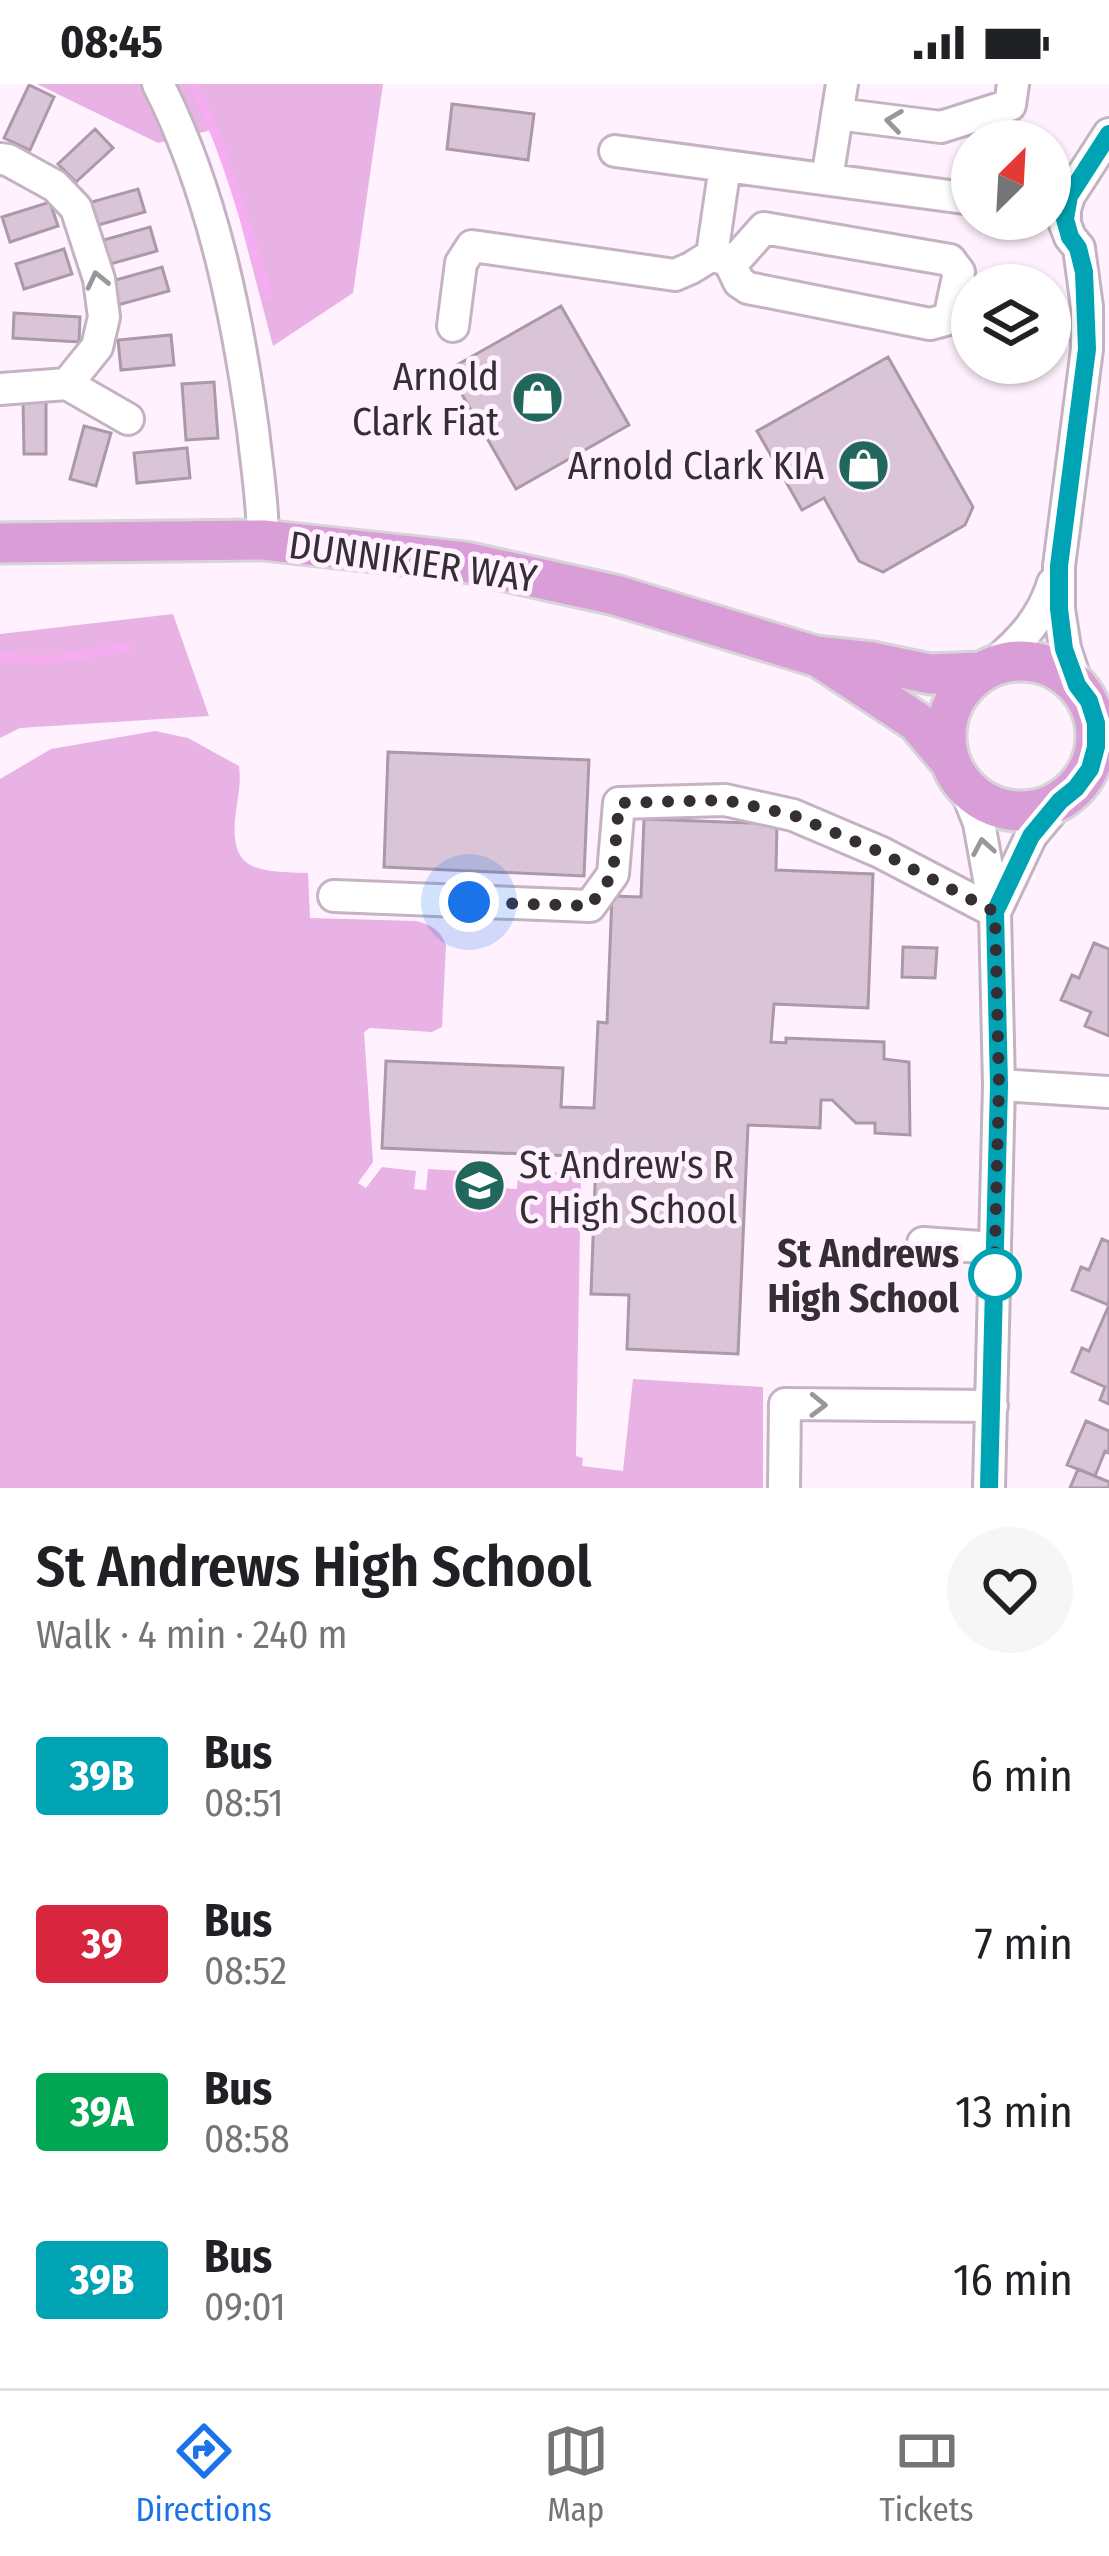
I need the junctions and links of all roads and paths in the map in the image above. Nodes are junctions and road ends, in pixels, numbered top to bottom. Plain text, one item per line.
1 (158, 84) edge
2 (1013, 84) edge
3 (840, 99) edge
4 (1109, 134) edge
5 (616, 151) dead end
6 (0, 159) edge
7 (725, 166) junction
8 (1109, 172) edge
9 (827, 179) junction
10 (1071, 179) edge
11 (1071, 184) edge
12 (951, 195) edge
13 (1071, 237) edge
14 (1070, 240) edge
15 (1074, 243) junction
16 (720, 258) junction
17 (1109, 259) edge
18 (1109, 292) edge
19 (453, 326) dead end
20 (1087, 349) junction
21 (67, 384) junction
22 (0, 389) edge
23 (128, 419) dead end
24 (263, 540) junction
25 (0, 543) edge
26 (1059, 566) junction
27 (815, 656) junction
28 (985, 669) junction
29 (1092, 700) edge
30 (957, 772) junction
31 (1082, 788) edge
32 (334, 896) dead end
33 (995, 912) junction
34 (999, 1085) junction
35 (1109, 1092) edge
36 (923, 1243) dead end
37 (995, 1248) junction
38 (992, 1406) junction
39 (784, 1488) edge
40 (989, 1488) edge

1 - 24 street
2 -> 3 street
3 - 9 street
4 - 10 street
5 - 7 street
21 -> 6 street
7 - 9 street
7 - 16 street
8 - 11 street
9 - 12 street
13 - 15 street
14 - 15 street
15 - 17 street
15 - 20 street
16 - 16 street
16 - 19 street
18 - 20 street
20 - 26 street
21 - 22 street
21 - 23 street
24 - 25 main road, DUNNIKIER WAY
24 - 27 main road, DUNNIKIER WAY
26 - 28 street
26 - 29 street
27 - 28 main road, DUNNIKIER WAY
27 - 30 main road, DUNNIKIER WAY
28 - 29 main road
28 - 30 main road
29 - 31 main road
30 - 31 main road
33 -> 30 street
31 - 33 street
32 - 33 street
33 - 34 street
34 - 35 street
34 - 37 street
36 - 37 street
37 - 38 street
39 -> 38 street
38 - 40 street

